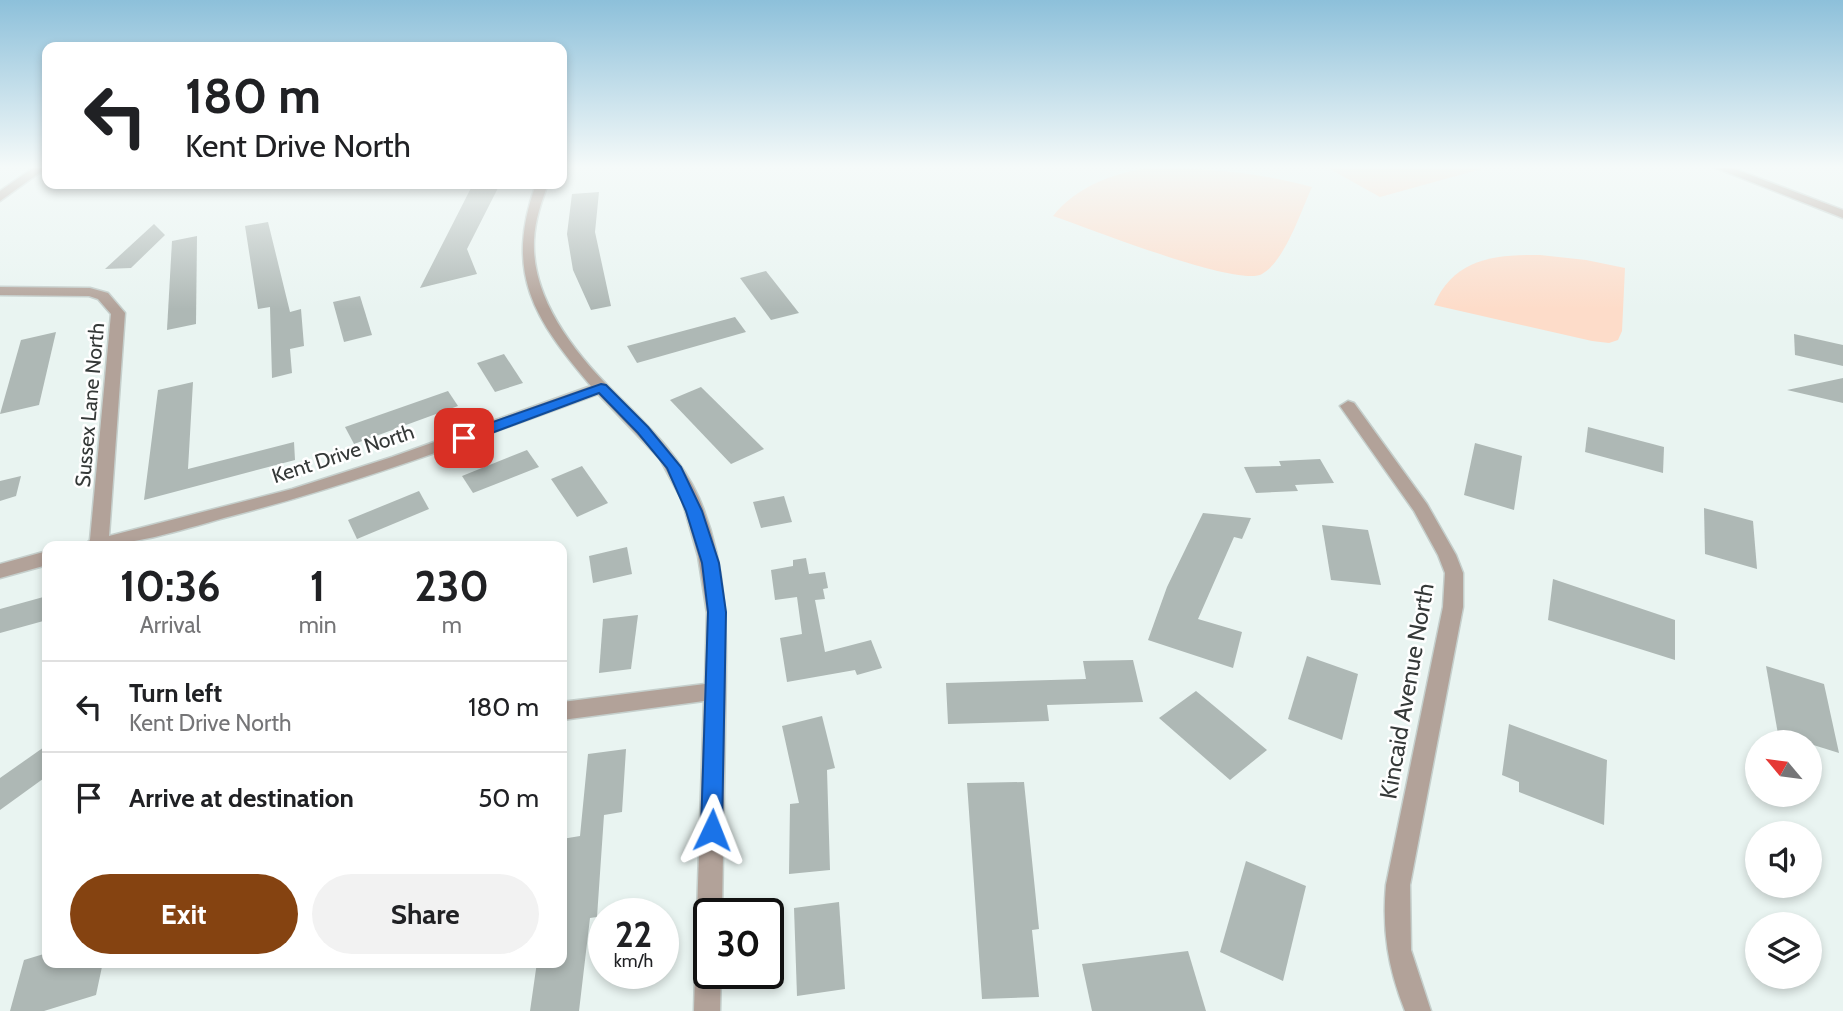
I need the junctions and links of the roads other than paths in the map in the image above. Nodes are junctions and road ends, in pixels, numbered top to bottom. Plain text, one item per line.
1 (531, 215) edge
2 (0, 291) edge
3 (601, 388) junction
4 (1348, 406) dead end
5 (96, 541) edge
6 (112, 541) edge
7 (42, 559) edge
8 (0, 571) edge
9 (716, 691) junction
10 (567, 710) edge
11 (710, 898) edge
12 (708, 989) edge
13 (707, 1011) edge
14 (1418, 1011) edge

1 - 3 street
2 - 5 street, Sussex Lane North
3 - 6 street, Kent Drive North
3 - 9 street
4 - 14 street, Kincaid Avenue North
7 - 8 street
9 - 10 street
9 - 11 street
12 - 13 street

